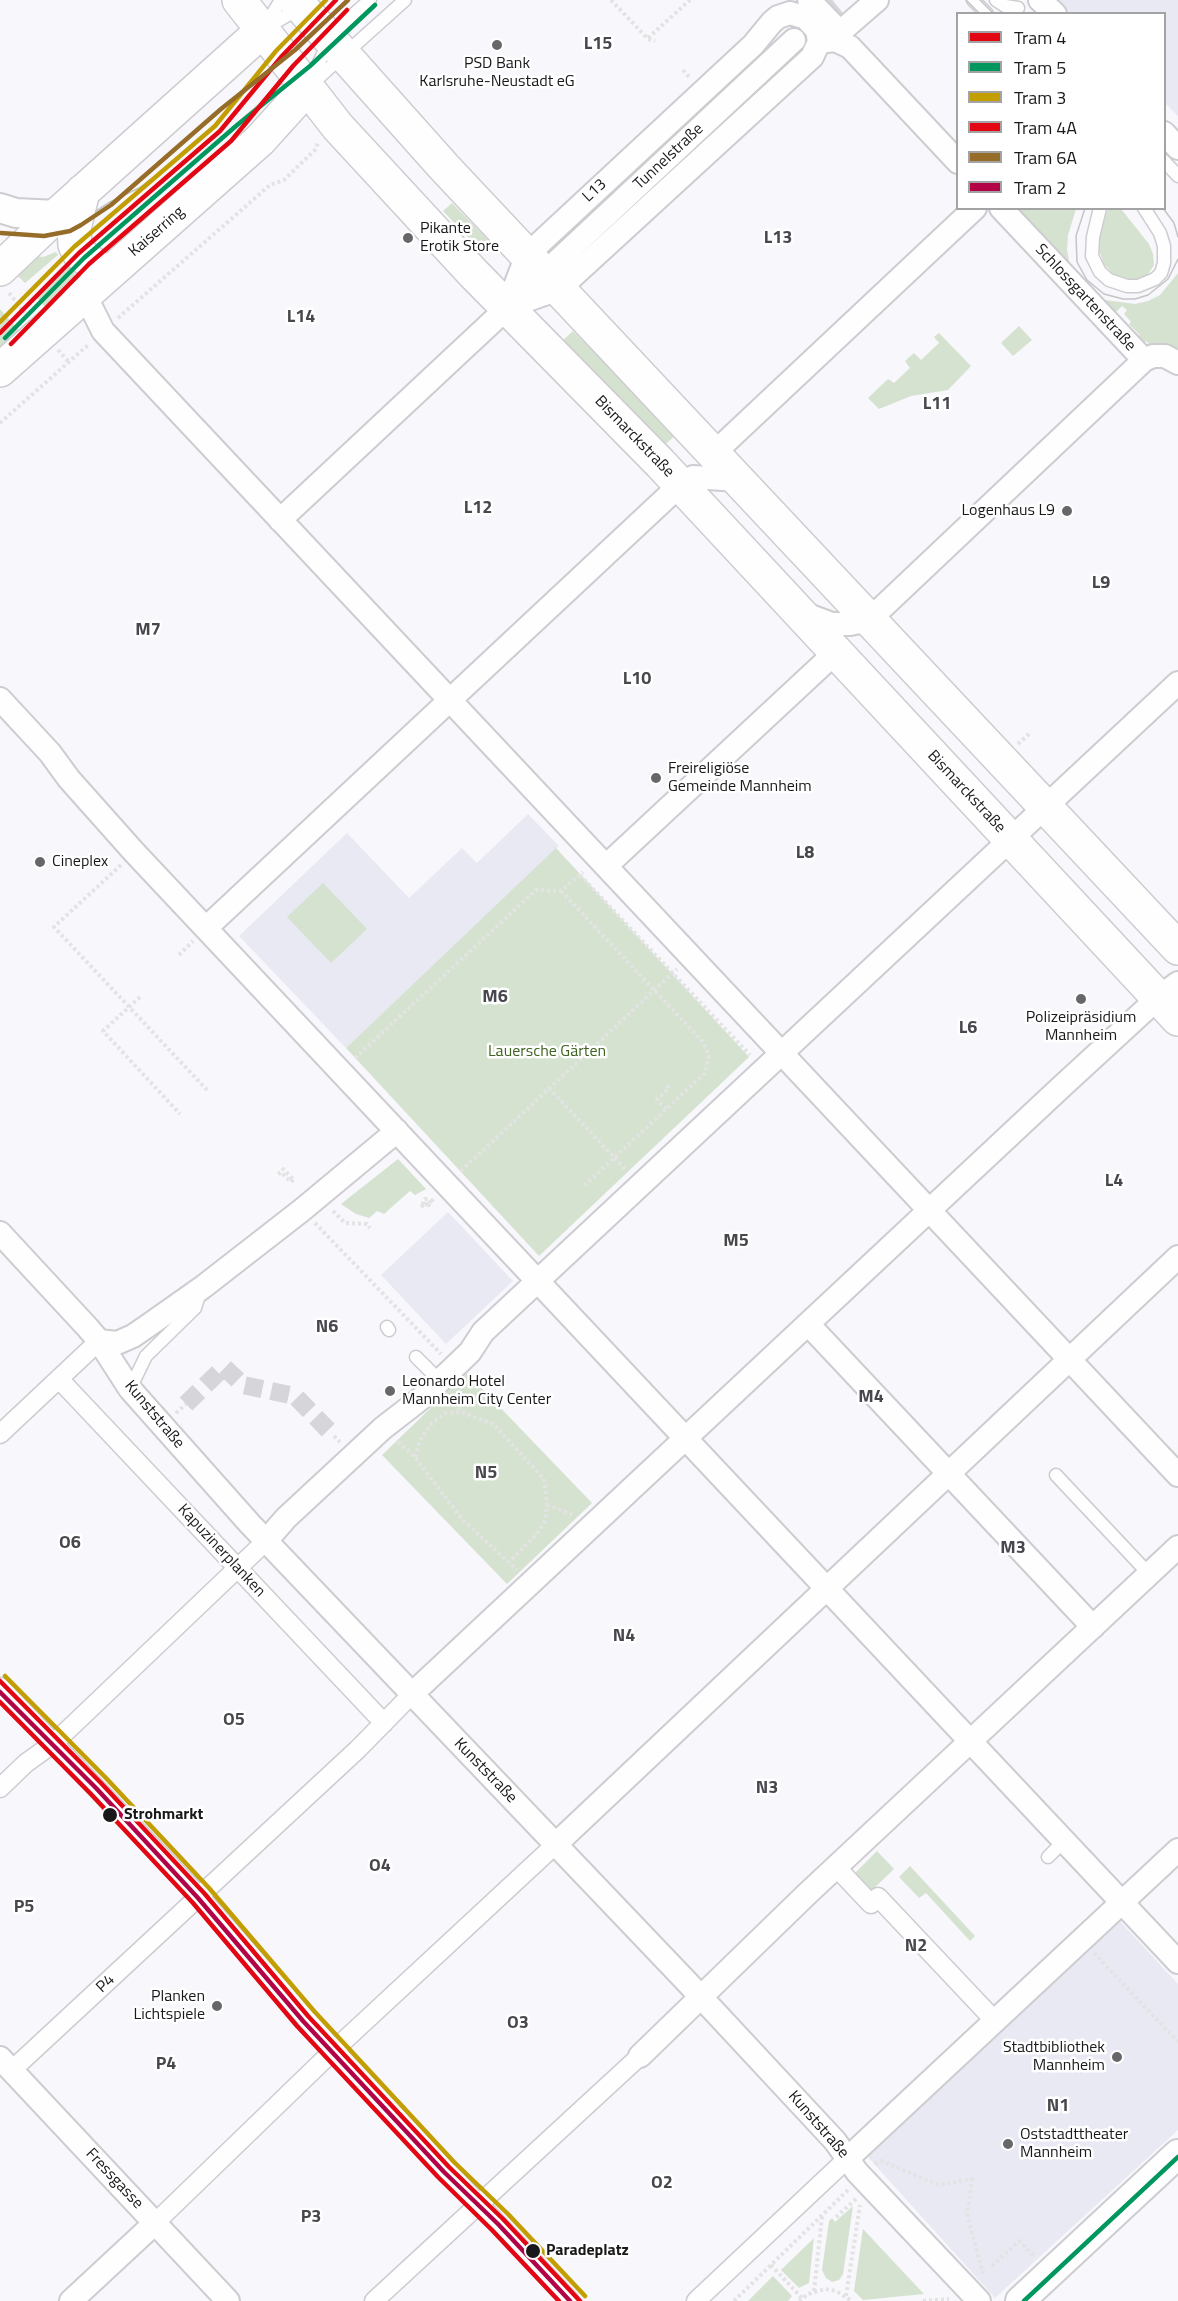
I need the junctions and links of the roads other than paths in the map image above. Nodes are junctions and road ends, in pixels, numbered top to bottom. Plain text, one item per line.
1 (226, 0) edge
2 (239, 0) edge
3 (370, 0) edge
4 (405, 0) edge
5 (809, 0) edge
6 (877, 0) edge
7 (973, 0) edge
8 (996, 0) edge
9 (1040, 0) edge
10 (795, 7) edge
11 (1019, 7) edge
12 (985, 12) edge
13 (1053, 12) edge
14 (309, 19) edge
15 (263, 30) junction
16 (832, 38) junction
17 (794, 40) tunnel mouth
18 (226, 62) junction
19 (308, 88) junction
20 (328, 133) junction
21 (1166, 135) edge
22 (260, 140) junction
23 (1178, 147) edge
24 (956, 161) edge
25 (1166, 163) edge
26 (1177, 175) edge
27 (83, 191) junction
28 (0, 208) edge
29 (973, 210) edge
30 (1003, 210) edge
31 (1100, 210) edge
32 (1145, 210) edge
33 (57, 214) junction
34 (0, 269) edge
35 (543, 273) junction
36 (96, 285) junction
37 (507, 307) junction
38 (1178, 363) edge
39 (1140, 364) junction
40 (0, 370) edge
41 (713, 454) junction
42 (738, 480) junction
43 (680, 485) junction
44 (280, 520) junction
45 (798, 612) junction
46 (869, 620) junction
47 (836, 652) junction
48 (1178, 683) edge
49 (0, 699) edge
50 (450, 700) junction
51 (1046, 808) junction
52 (1011, 840) junction
53 (606, 866) junction
54 (206, 928) junction
55 (1173, 938) edge
56 (1171, 1000) edge
57 (782, 1054) junction
58 (397, 1131) junction
59 (929, 1210) junction
60 (0, 1233) edge
61 (1178, 1257) edge
62 (538, 1282) junction
63 (193, 1305) junction
64 (808, 1324) junction
65 (99, 1341) junction
66 (416, 1358) dead end
67 (1069, 1360) junction
68 (59, 1379) junction
69 (449, 1382) junction
70 (130, 1389) junction
71 (0, 1434) edge
72 (686, 1438) junction
73 (948, 1473) junction
74 (1056, 1474) dead end
75 (1178, 1475) edge
76 (266, 1541) junction
77 (1178, 1547) edge
78 (238, 1569) junction
79 (1149, 1574) junction
80 (826, 1588) junction
81 (1093, 1627) junction
82 (0, 1687) edge
83 (412, 1694) junction
84 (384, 1723) junction
85 (970, 1741) junction
86 (54, 1743) junction
87 (0, 1788) edge
88 (1065, 1842) junction
89 (556, 1844) junction
90 (1178, 1850) edge
91 (1048, 1857) dead end
92 (836, 1867) junction
93 (200, 1897) junction
94 (1122, 1902) junction
95 (1178, 1962) edge
96 (701, 1997) junction
97 (995, 2021) junction
98 (334, 2050) junction
99 (640, 2056) joint
100 (4, 2070) edge
101 (1178, 2154) edge
102 (847, 2159) junction
103 (478, 2203) junction
104 (155, 2223) junction
105 (71, 2301) edge
106 (228, 2301) edge
107 (374, 2301) edge
108 (570, 2301) edge
109 (696, 2301) edge
110 (979, 2301) edge
111 (1020, 2301) edge

1 - 18 main road
2 - 15 main road, Bismarckstraße
3 - 14 lane
4 - 14 lane
5 - 16 street
6 - 16 street
7 - 12 lane
8 - 11 lane
9 - 13 street
10 - 16 street
10 - 35 street, L13
14 - 15 main road
14 - 19 main road
14 - 19 lane
14 - 35 main road
15 - 18 main road
15 - 19 main road, Bismarckstraße
16 - 24 street
16 - 35 street
17 - 35 street, Tunnelstraße
18 - 27 main road
19 - 20 main road, Bismarckstraße
19 - 22 main road, Kaiserring
20 - 22 main road
20 - 37 main road, Bismarckstraße
21 - 23 street
22 - 36 main road, Kaiserring
25 - 26 lane
27 - 33 main road
27 - 36 main road
28 - 33 street
29 - 41 street
30 - 39 street, Schlossgartenstraße
31 - 32 lane
33 - 34 main road
35 - 37 street
35 - 37 street
35 - 41 main road
36 - 40 main road, Kaiserring
36 - 44 street
37 - 43 main road, Bismarckstraße
37 - 44 street
38 - 39 street, Schlossgartenstraße
39 - 46 street
41 - 42 main road
42 - 43 street
42 - 46 main road
43 - 45 main road, Bismarckstraße
43 - 50 street
44 - 50 street
45 - 46 street
45 - 47 main road, Bismarckstraße
46 - 51 main road
47 - 52 main road, Bismarckstraße
47 - 53 street
48 - 51 street
49 - 54 street
50 - 53 street
50 - 54 street
51 - 52 street, Bismarckstraße
51 - 55 main road
52 - 56 main road, Bismarckstraße
52 - 57 street
53 - 57 street
54 - 58 street
56 - 59 street
57 - 59 street
57 - 62 street
58 - 62 street
58 - 63 street
59 - 64 street
59 - 67 street
60 - 65 street, Kunststraße
61 - 67 street
62 - 69 street
62 - 72 street
63 - 65 street
63 - 70 lane
64 - 72 street
64 - 73 street
65 - 68 street
65 - 70 street, Kunststraße
66 - 69 lane
67 - 73 street
67 - 75 street
68 - 71 street
68 - 78 street, Kapuzinerplanken
69 - 76 street
70 - 76 street, Kunststraße
72 - 80 street
72 - 83 street
73 - 80 street
73 - 81 street
74 - 79 lane
76 - 78 street
76 - 83 street, Kunststraße
77 - 79 street
78 - 84 street, Kapuzinerplanken
78 - 86 street
79 - 81 street
80 - 85 street
80 - 89 street
81 - 85 street
82 - 86 street
83 - 84 street, P4
83 - 89 street, Kunststraße
84 - 93 street, P4
85 - 88 street
85 - 92 street
86 - 87 street
86 - 93 street
88 - 91 lane
88 - 94 street
89 - 96 street, Kunststraße
89 - 98 street
90 - 94 street
92 - 96 street
92 - 97 street
93 - 98 street
93 - 100 street, P4
94 - 95 street
94 - 97 street
96 - 99 street
96 - 102 street, Kunststraße
97 - 102 street
98 - 103 street
98 - 104 street
99 - 103 street
100 - 104 street, Fressgasse
101 - 111 street
102 - 109 street
102 - 110 street, Kunststraße
103 - 107 street
103 - 108 street
104 - 105 street
104 - 106 street, Fressgasse

